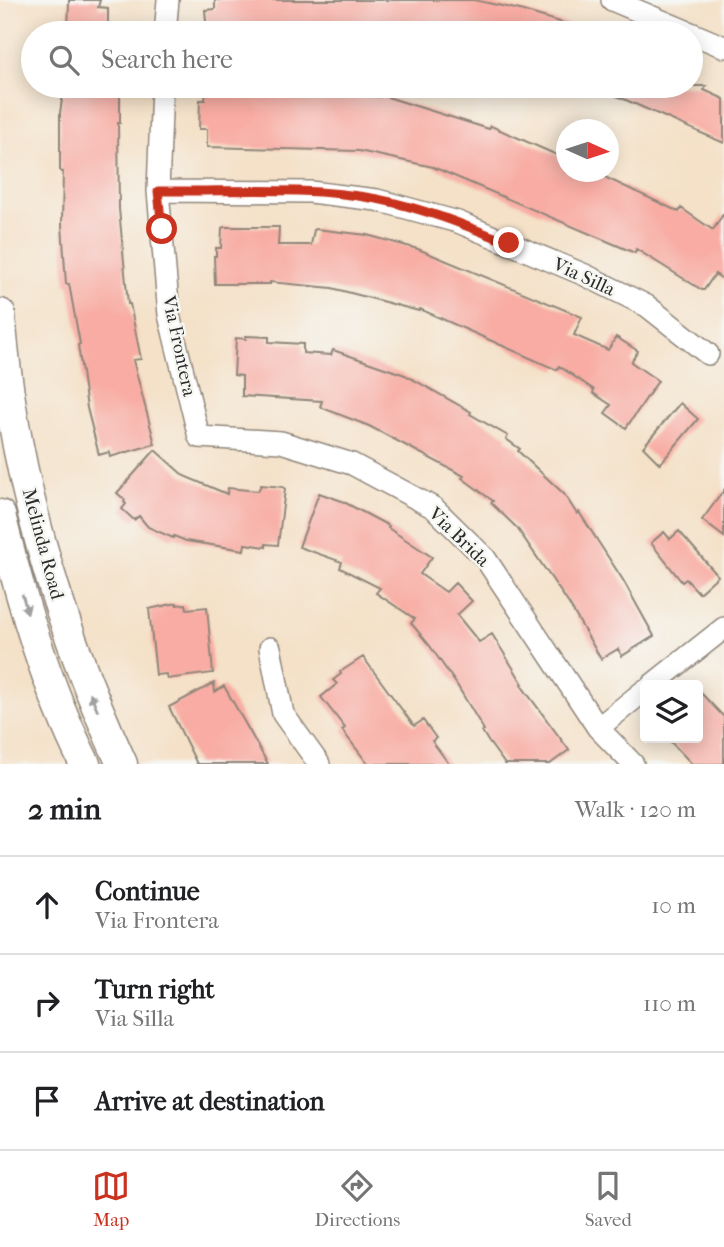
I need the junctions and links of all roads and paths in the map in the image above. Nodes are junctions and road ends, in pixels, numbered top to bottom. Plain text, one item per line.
1 (168, 0) edge
2 (612, 0) edge
3 (166, 21) edge
4 (662, 21) edge
5 (703, 38) edge
6 (724, 47) edge
7 (162, 98) edge
8 (158, 191) junction
9 (0, 314) edge
10 (708, 354) dead end
11 (6, 419) edge
12 (200, 437) joint
13 (0, 514) edge
14 (724, 628) edge
15 (270, 648) dead end
16 (658, 680) edge
17 (640, 694) edge
18 (598, 728) junction
19 (85, 764) edge
20 (122, 764) edge
21 (319, 764) edge
22 (633, 764) edge

1 - 3 street
2 - 4 street
5 - 6 street
7 - 8 street, Via Frontera
8 - 10 street, Via Silla
8 - 12 street, Via Frontera
9 - 11 main road, Melinda Road
20 -> 11 main road, Melinda Road
12 - 18 street, Via Brida
13 -> 19 main road, Melinda Road
14 - 16 street
15 - 21 street
17 - 18 street
18 - 22 street, Via Brida

